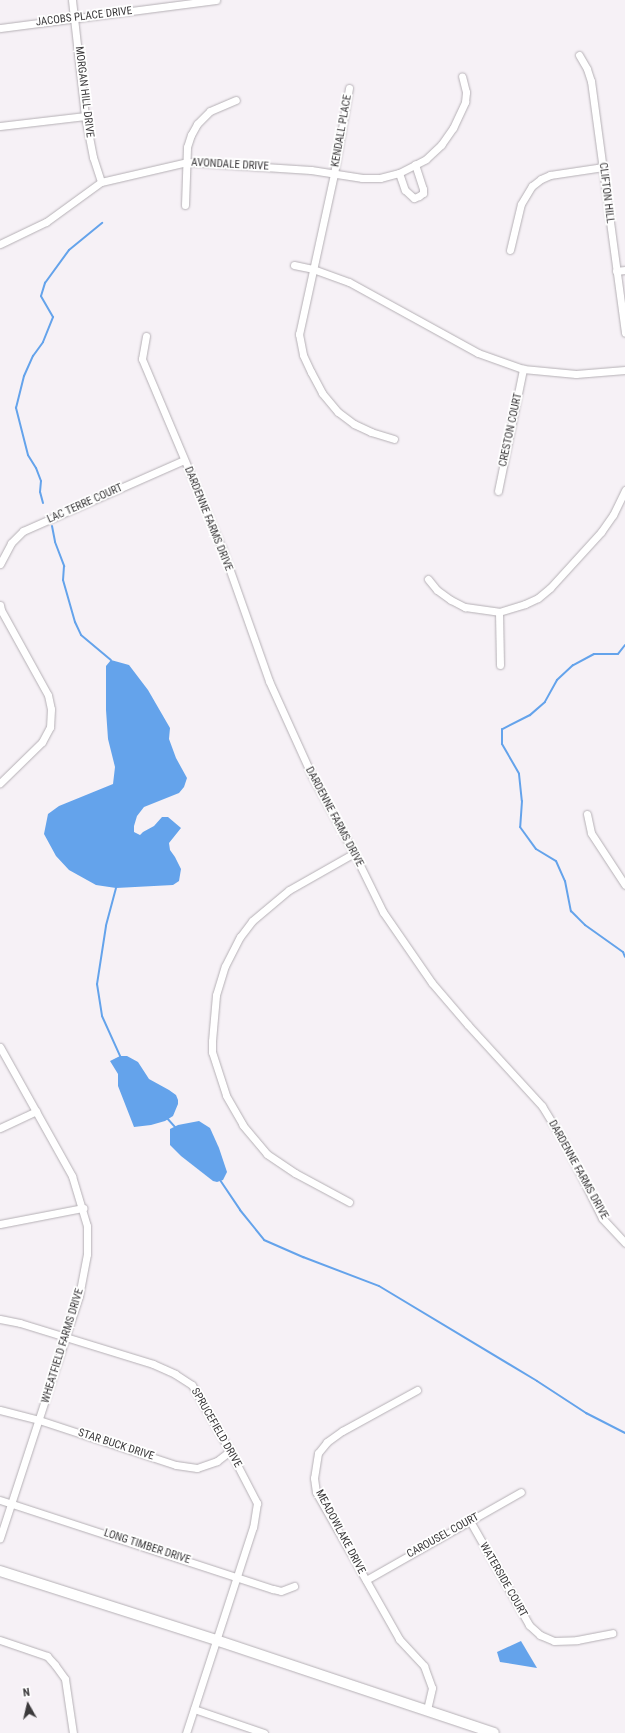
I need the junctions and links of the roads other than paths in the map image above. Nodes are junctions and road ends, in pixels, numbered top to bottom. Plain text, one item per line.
1 (72, 0) edge
2 (216, 0) edge
3 (75, 18) junction
4 (0, 28) edge
5 (579, 55) dead end
6 (462, 76) dead end
7 (349, 88) dead end
8 (236, 100) dead end
9 (85, 116) junction
10 (0, 126) edge
11 (186, 162) junction
12 (415, 164) junction
13 (603, 167) junction
14 (399, 173) junction
15 (334, 174) junction
16 (101, 182) junction
17 (185, 206) dead end
18 (0, 244) edge
19 (510, 250) dead end
20 (294, 265) dead end
21 (313, 269) junction
22 (625, 270) edge
23 (616, 271) junction
24 (625, 333) edge
25 (146, 336) dead end
26 (523, 369) junction
27 (625, 370) edge
28 (394, 438) dead end
29 (184, 460) junction
30 (625, 490) edge
31 (498, 491) dead end
32 (0, 564) edge
33 (428, 579) dead end
34 (0, 608) edge
35 (499, 612) junction
36 (500, 665) dead end
37 (0, 784) edge
38 (587, 814) dead end
39 (354, 853) junction
40 (625, 885) edge
41 (0, 1048) edge
42 (36, 1111) junction
43 (0, 1128) edge
44 (349, 1202) dead end
45 (83, 1208) junction
46 (0, 1224) edge
47 (625, 1243) edge
48 (0, 1319) edge
49 (66, 1337) junction
50 (418, 1390) dead end
51 (0, 1410) edge
52 (40, 1420) junction
53 (230, 1451) junction
54 (521, 1492) dead end
55 (0, 1500) edge
56 (11, 1502) junction
57 (470, 1521) junction
58 (0, 1538) edge
59 (0, 1572) edge
60 (237, 1577) junction
61 (366, 1580) junction
62 (294, 1586) dead end
63 (612, 1633) dead end
64 (0, 1640) edge
65 (216, 1640) junction
66 (194, 1709) junction
67 (427, 1710) junction
68 (73, 1733) edge
69 (186, 1733) edge
70 (264, 1733) edge
71 (494, 1733) edge

1 - 3 street, MORGAN HILL DRIVE
2 - 3 street, JACOBS PLACE DRIVE
3 - 4 street, JACOBS PLACE DRIVE
3 - 9 street, MORGAN HILL DRIVE
5 - 13 street, CLIFTON HILL
6 - 12 street, AVONDALE DRIVE
7 - 15 street, KENDALL PLACE
8 - 11 street
9 - 10 street
9 - 16 street, MORGAN HILL DRIVE
11 - 15 street, AVONDALE DRIVE
11 - 16 street, AVONDALE DRIVE
11 - 17 street
12 - 14 street, AVONDALE DRIVE
12 - 14 street
13 - 19 street
13 - 23 street, CLIFTON HILL
14 - 15 street, AVONDALE DRIVE
15 - 21 street
16 - 18 street, AVONDALE DRIVE
20 - 21 street
21 - 26 street
21 - 28 street
22 - 23 street
23 - 24 street, CLIFTON HILL
25 - 29 street, DARDENNE FARMS DRIVE
26 - 27 street
26 - 31 street, CRESTON COURT
29 - 32 street, LAC TERRE COURT
29 - 39 street, DARDENNE FARMS DRIVE
30 - 35 street
33 - 35 street
34 - 37 street
35 - 36 street
38 - 40 street
39 - 44 street
39 - 47 street, DARDENNE FARMS DRIVE
41 - 42 street, WHEATFIELD FARMS DRIVE
42 - 43 street
42 - 45 street, WHEATFIELD FARMS DRIVE
45 - 46 street
45 - 49 street, WHEATFIELD FARMS DRIVE
48 - 49 street, SPRUCEFIELD DRIVE
49 - 52 street, WHEATFIELD FARMS DRIVE
49 - 53 street, SPRUCEFIELD DRIVE
50 - 61 street, MEADOWLAKE DRIVE
51 - 52 street, STAR BUCK DRIVE
52 - 53 street, STAR BUCK DRIVE
52 - 56 street, WHEATFIELD FARMS DRIVE
53 - 60 street, SPRUCEFIELD DRIVE
54 - 57 street, CAROUSEL COURT
55 - 56 street, LONG TIMBER DRIVE
56 - 58 street, WHEATFIELD FARMS DRIVE
56 - 60 street, LONG TIMBER DRIVE
57 - 61 street, CAROUSEL COURT
57 - 63 street, WATERSIDE COURT
59 - 65 main road
60 - 62 street, LONG TIMBER DRIVE
60 - 65 street, SPRUCEFIELD DRIVE
61 - 67 street, MEADOWLAKE DRIVE
64 - 68 street
65 - 66 street, SPRUCEFIELD DRIVE
65 - 67 main road
66 - 69 street, SPRUCEFIELD DRIVE
66 - 70 street
67 - 71 main road

